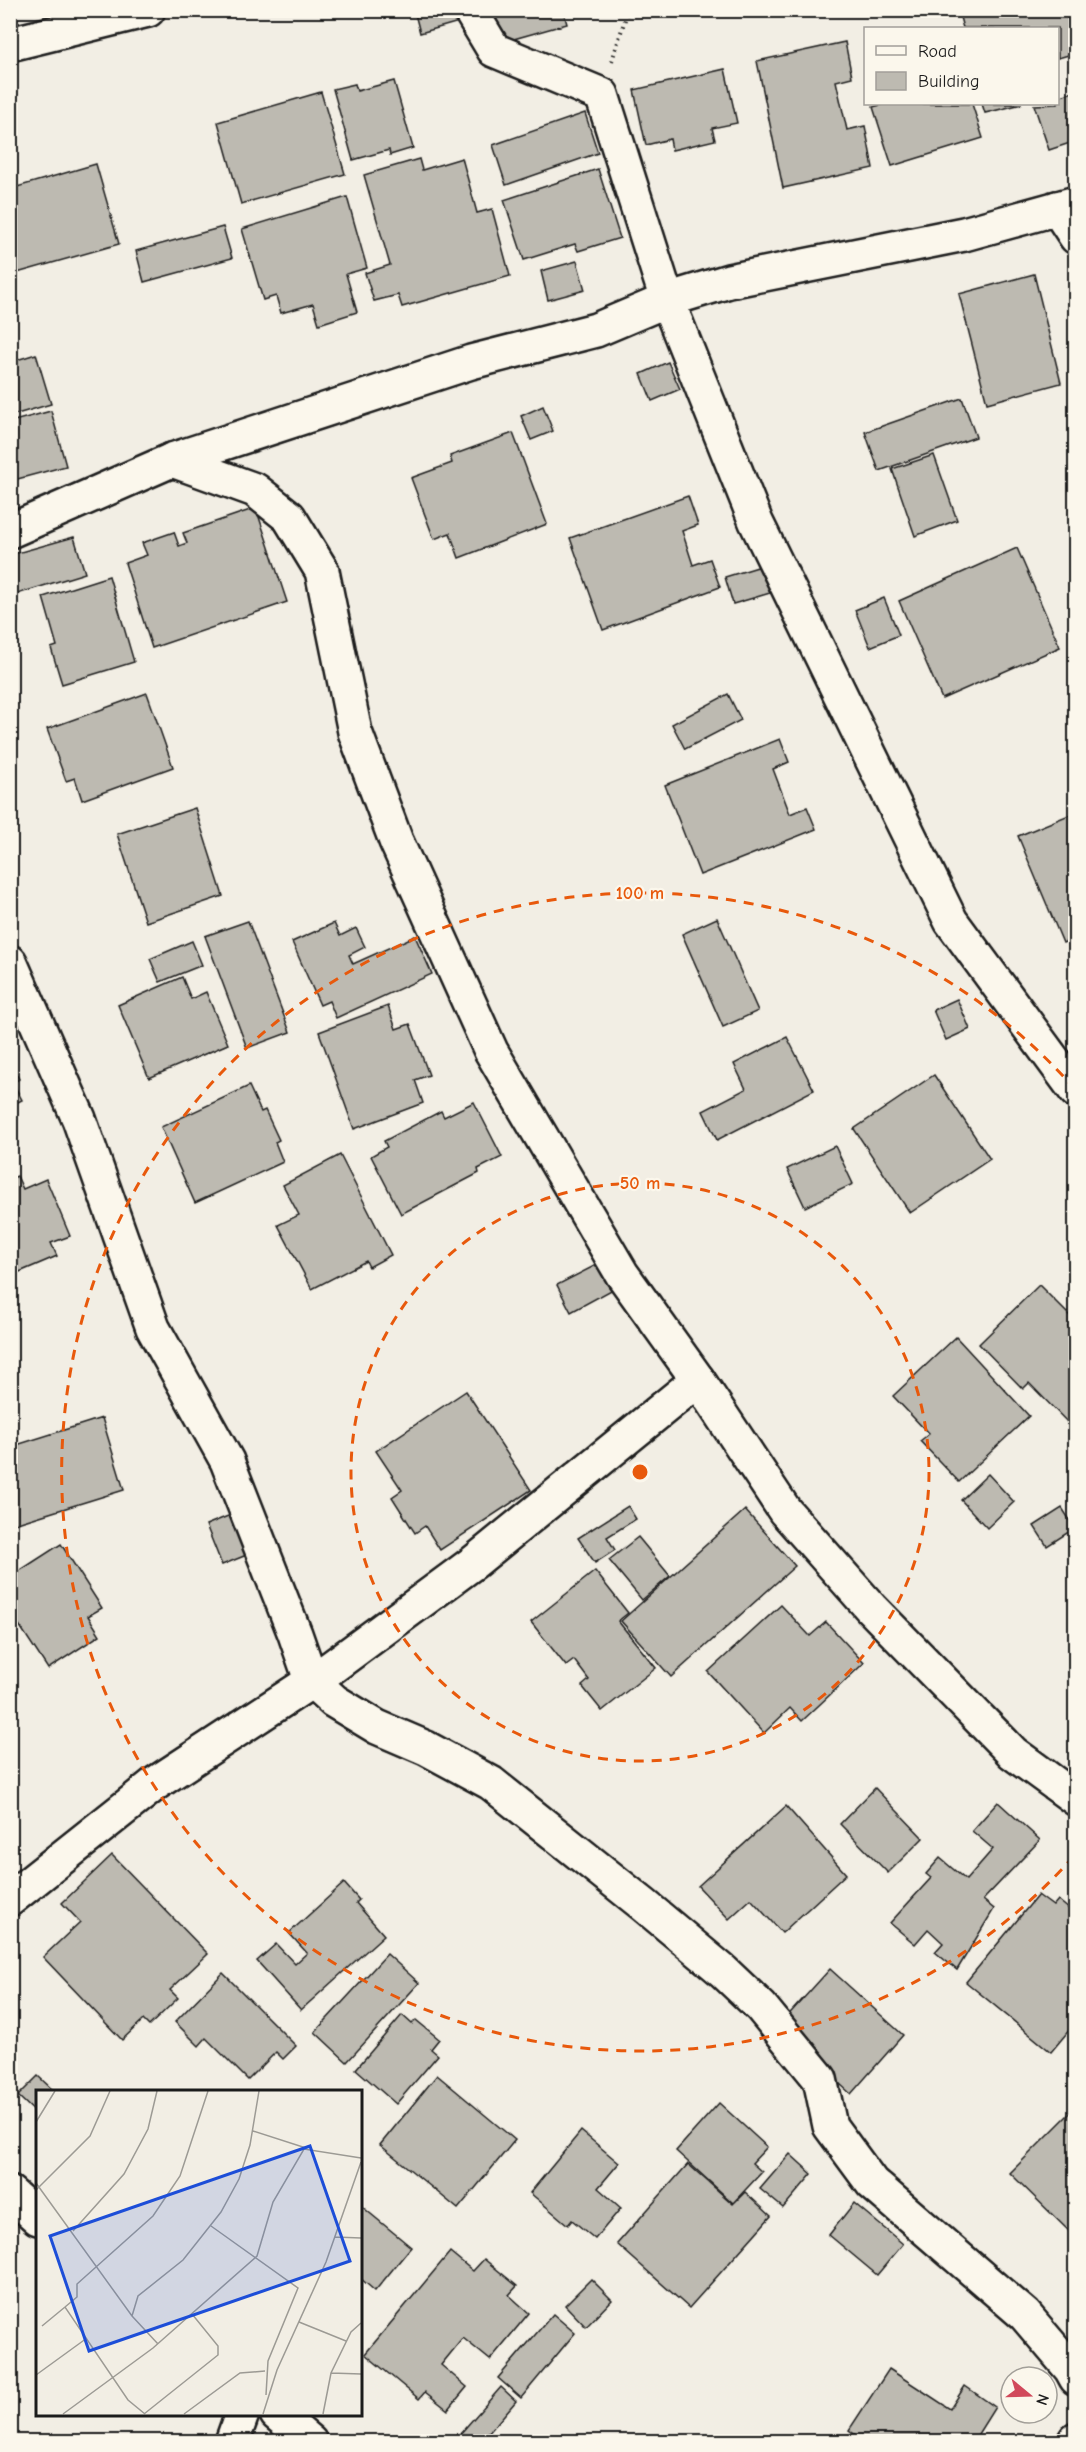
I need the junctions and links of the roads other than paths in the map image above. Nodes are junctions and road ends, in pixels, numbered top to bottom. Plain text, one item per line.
1 (148, 10) edge
2 (471, 10) edge
3 (114, 15) edge
4 (10, 44) edge
5 (1066, 205) edge
6 (1076, 237) edge
7 (667, 300) junction
8 (172, 460) junction
9 (10, 531) edge
10 (12, 969) edge
11 (1076, 1091) edge
12 (698, 1380) junction
13 (311, 1680) junction
14 (1076, 1799) edge
15 (10, 1899) edge
16 (10, 2193) edge
17 (36, 2216) edge
18 (1076, 2378) edge
19 (242, 2416) edge
20 (278, 2416) edge
21 (232, 2442) edge
22 (310, 2442) edge

1 - 3 street
2 - 7 street
3 - 4 street
5 - 6 street
5 - 7 street
7 - 8 street
7 - 11 street
8 - 9 street
8 - 12 street
10 - 13 street
12 - 13 street
12 - 14 street
13 - 15 street
13 - 18 street
16 - 17 street
19 - 21 street
20 - 22 street

